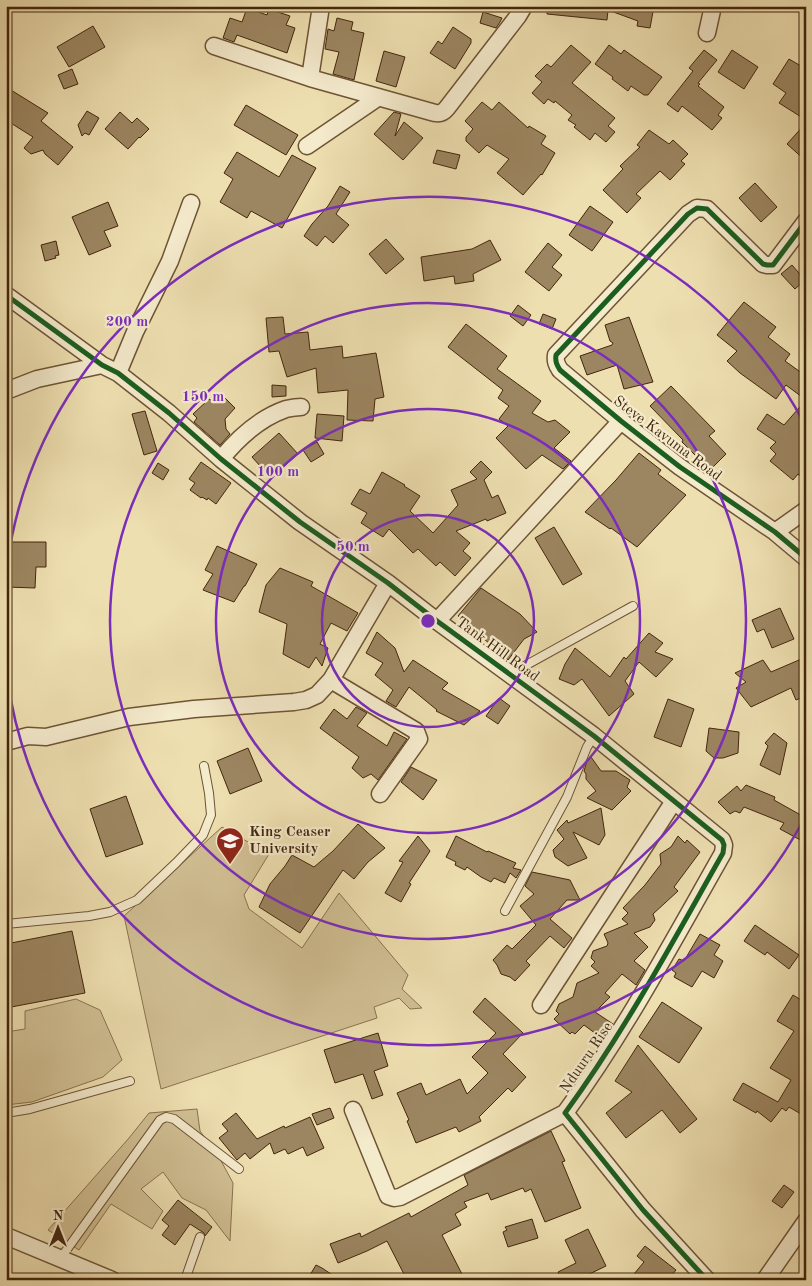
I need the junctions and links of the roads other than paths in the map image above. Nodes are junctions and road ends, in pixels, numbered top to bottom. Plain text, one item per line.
1 (321, 6) edge
2 (524, 6) edge
3 (714, 6) edge
4 (707, 33) dead end
5 (214, 46) dead end
6 (310, 78) junction
7 (379, 97) junction
8 (307, 146) dead end
9 (191, 202) dead end
10 (806, 221) edge
11 (6, 295) edge
12 (102, 365) junction
13 (118, 373) junction
14 (6, 391) edge
15 (301, 407) dead end
16 (621, 421) junction
17 (222, 459) junction
18 (806, 510) edge
19 (775, 532) junction
20 (806, 558) edge
21 (388, 583) junction
22 (632, 606) dead end
23 (437, 621) junction
24 (509, 674) junction
25 (331, 680) junction
26 (594, 736) junction
27 (6, 742) edge
28 (204, 766) dead end
29 (380, 794) dead end
30 (674, 801) junction
31 (723, 853) joint
32 (505, 911) dead end
33 (6, 924) edge
34 (541, 1005) dead end
35 (130, 1081) dead end
36 (353, 1110) dead end
37 (6, 1113) edge
38 (565, 1113) junction
39 (238, 1169) dead end
40 (806, 1221) edge
41 (6, 1236) edge
42 (200, 1236) dead end
43 (60, 1259) junction
44 (112, 1280) edge
45 (185, 1280) edge
46 (707, 1280) edge
47 (765, 1280) edge

1 - 6 street
2 - 7 street
3 - 4 street
5 - 6 street
6 - 7 street
7 - 8 street
9 - 13 street
10 - 16 street, Steve Kavuma Road
11 - 12 street, Tank Hill Road
12 - 13 street, Tank Hill Road
12 - 14 street
13 - 17 street, Tank Hill Road
15 - 17 street
16 - 19 street, Steve Kavuma Road
16 - 23 street
17 - 21 street, Tank Hill Road
18 - 19 street
19 - 20 street, Steve Kavuma Road
21 - 23 street, Tank Hill Road
21 - 25 street
22 - 24 lane
23 - 24 street, Tank Hill Road
24 - 26 street, Tank Hill Road
25 - 27 street
25 - 29 street
26 - 30 street, Tank Hill Road
26 - 32 lane
28 - 33 lane
30 - 31 street, Tank Hill Road
30 - 34 street
31 - 38 street, Nduuru Rise
35 - 37 lane
36 - 38 street
38 - 46 street, Nduuru Rise
39 - 43 lane
40 - 47 street
41 - 43 street
42 - 45 lane
43 - 44 street

